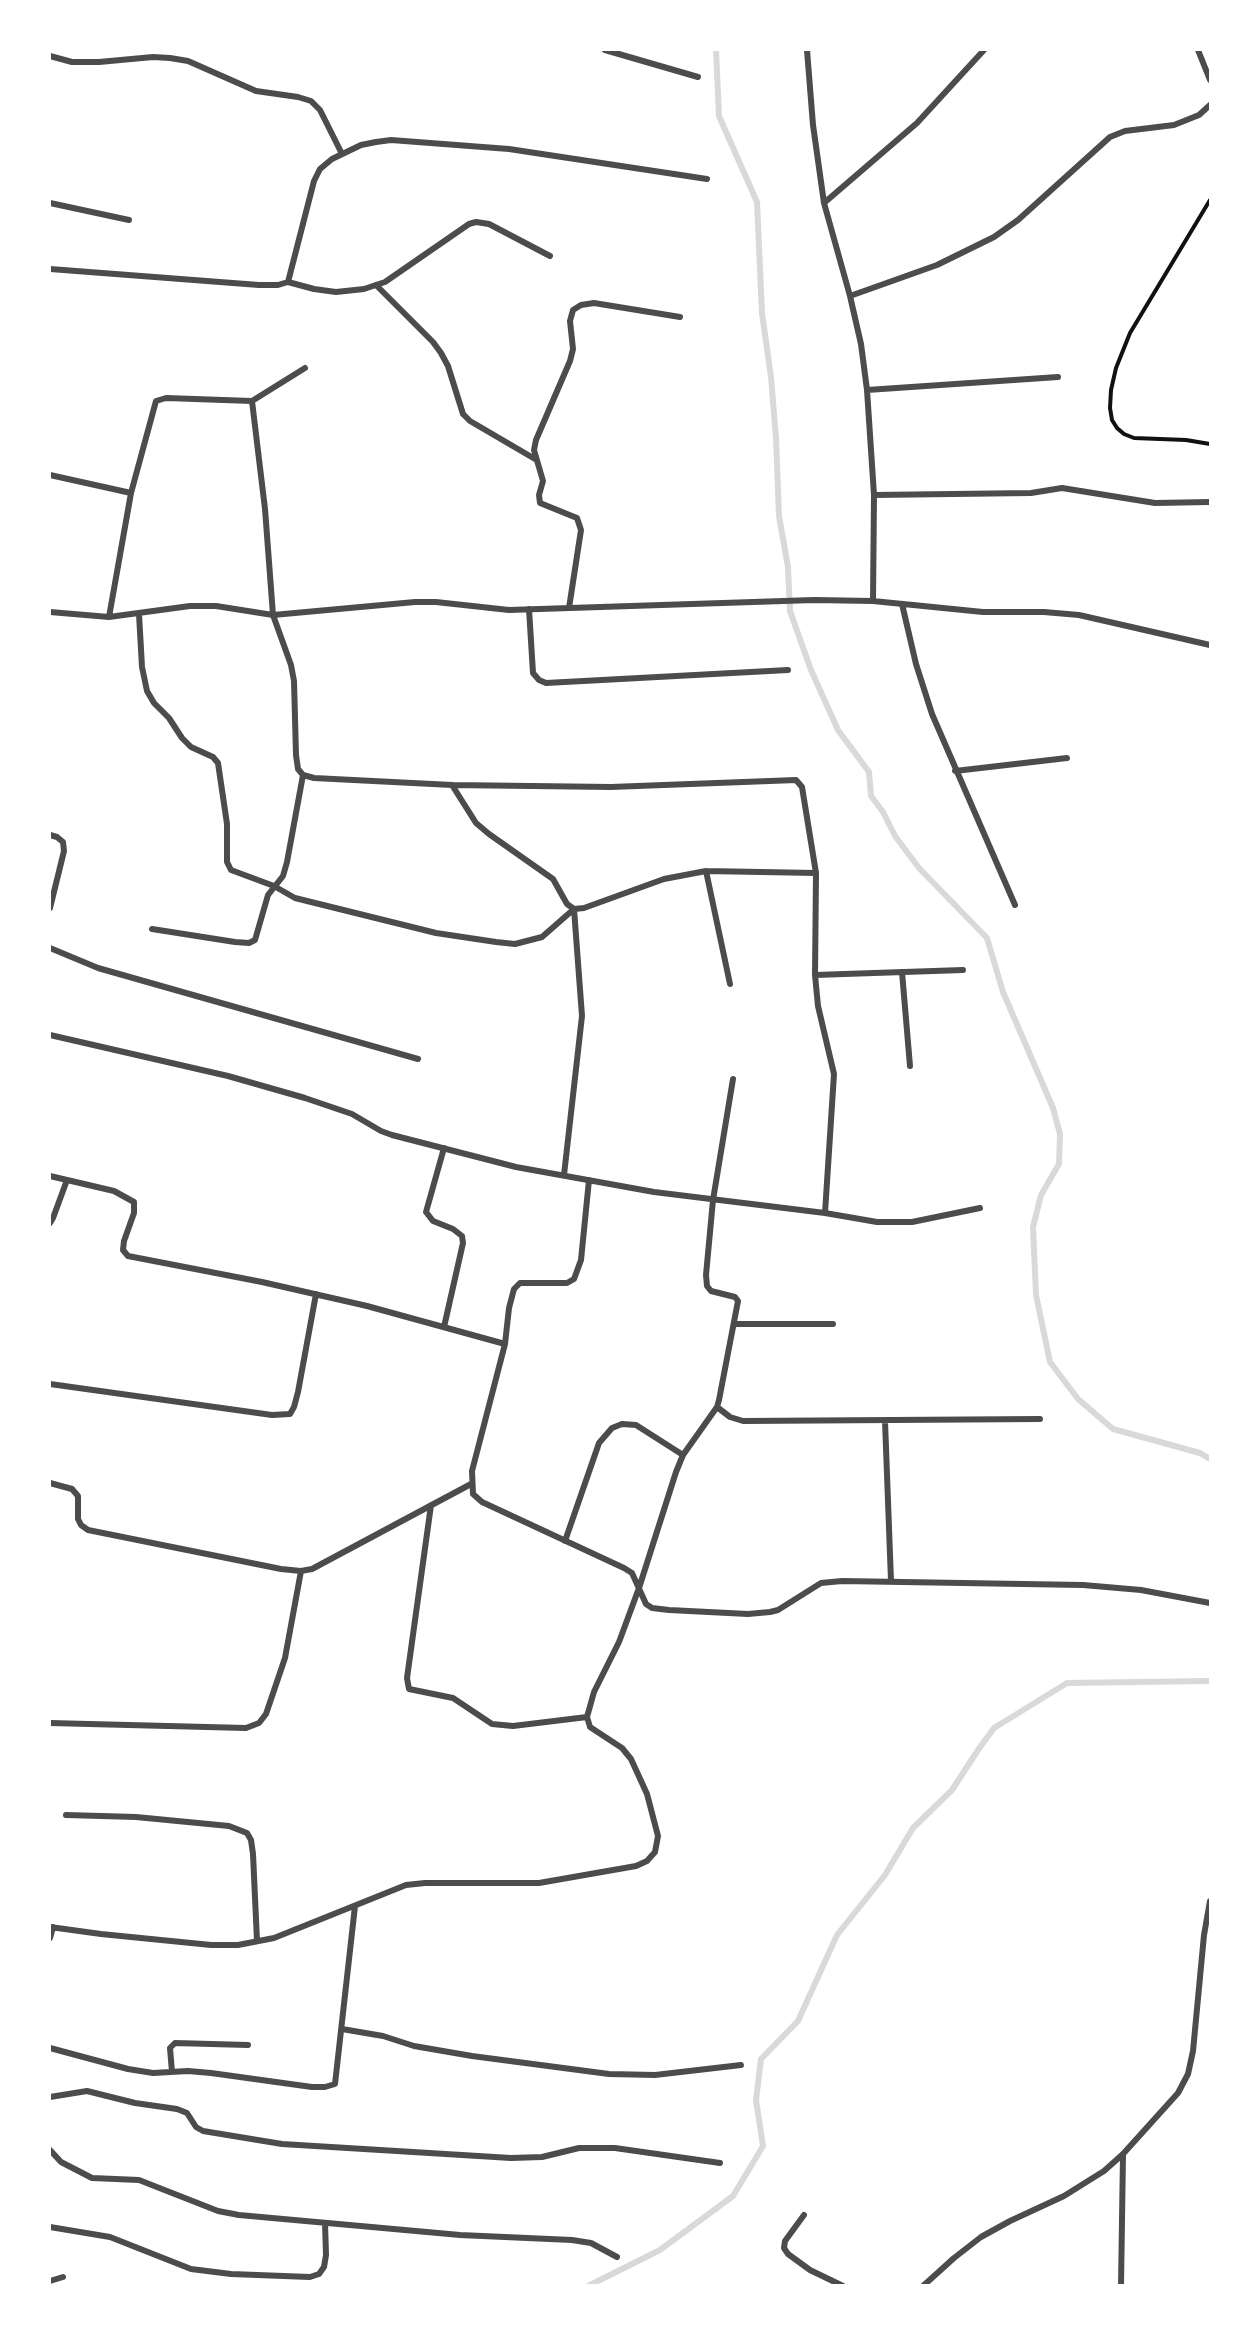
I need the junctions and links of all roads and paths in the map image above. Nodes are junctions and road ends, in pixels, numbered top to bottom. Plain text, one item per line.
1 (605, 50) edge
2 (807, 50) edge
3 (984, 50) edge
4 (1198, 50) edge
5 (50, 56) edge
6 (698, 77) dead end
7 (1210, 80) edge
8 (1210, 105) edge
9 (342, 154) junction
10 (706, 179) dead end
11 (1210, 200) edge
12 (50, 203) edge
13 (824, 203) junction
14 (129, 220) dead end
15 (550, 256) dead end
16 (50, 269) edge
17 (288, 282) junction
18 (376, 285) junction
19 (850, 296) junction
20 (680, 317) dead end
21 (305, 368) dead end
22 (1058, 377) dead end
23 (867, 390) junction
24 (252, 401) junction
25 (1210, 444) edge
26 (536, 459) junction
27 (50, 475) edge
28 (131, 493) junction
29 (874, 495) junction
30 (1210, 501) edge
31 (873, 601) junction
32 (902, 604) junction
33 (569, 608) junction
34 (529, 609) junction
35 (50, 612) edge
36 (139, 614) junction
37 (273, 615) junction
38 (109, 617) junction
39 (1210, 645) edge
40 (788, 670) dead end
41 (1067, 758) dead end
42 (955, 771) junction
43 (303, 775) junction
44 (452, 785) junction
45 (50, 835) edge
46 (706, 871) junction
47 (816, 873) junction
48 (274, 886) junction
49 (1015, 905) dead end
50 (50, 908) edge
51 (574, 909) junction
52 (152, 929) dead end
53 (50, 948) edge
54 (963, 970) dead end
55 (902, 972) junction
56 (815, 975) junction
57 (730, 984) dead end
58 (50, 1035) edge
59 (418, 1059) dead end
60 (910, 1066) dead end
61 (733, 1079) dead end
62 (444, 1148) junction
63 (50, 1176) edge
64 (564, 1176) junction
65 (67, 1180) junction
66 (589, 1180) junction
67 (713, 1200) junction
68 (980, 1208) dead end
69 (825, 1213) junction
70 (50, 1223) edge
71 (316, 1294) junction
72 (735, 1324) junction
73 (833, 1324) dead end
74 (444, 1327) junction
75 (505, 1344) junction
76 (50, 1384) edge
77 (717, 1407) junction
78 (1040, 1419) dead end
79 (885, 1421) junction
80 (683, 1455) junction
81 (50, 1483) edge
82 (471, 1484) junction
83 (431, 1505) junction
84 (565, 1541) junction
85 (300, 1570) junction
86 (891, 1581) junction
87 (639, 1588) junction
88 (1210, 1603) edge
89 (587, 1717) junction
90 (50, 1723) edge
91 (66, 1815) dead end
92 (1210, 1901) edge
93 (355, 1906) junction
94 (51, 1927) edge
95 (50, 1938) edge
96 (257, 1941) junction
97 (342, 2029) junction
98 (248, 2045) dead end
99 (50, 2048) edge
100 (741, 2065) dead end
101 (172, 2072) junction
102 (50, 2097) edge
103 (50, 2150) edge
104 (1123, 2154) junction
105 (720, 2163) dead end
106 (804, 2215) dead end
107 (325, 2223) junction
108 (50, 2228) edge
109 (617, 2257) dead end
110 (63, 2277) dead end
111 (50, 2281) edge
112 (843, 2286) edge
113 (923, 2286) edge
114 (1121, 2286) edge

1 - 6 street
2 - 13 street
3 - 13 street
4 - 7 street
5 - 9 street
8 - 19 street
9 - 10 street
9 - 17 street
11 - 25 path
12 - 14 street
13 - 19 street
15 - 18 street
16 - 17 street
17 - 18 street
18 - 26 street
19 - 23 street
20 - 26 street
21 - 24 street
22 - 23 street
23 - 29 street
24 - 28 street
24 - 37 street
26 - 33 street
27 - 28 street
28 - 38 street
29 - 30 street
29 - 31 street
31 - 32 street
31 - 33 street
32 - 39 street
32 - 42 street
33 - 34 street
34 - 37 street
34 - 40 street
35 - 38 street
36 - 37 street
36 - 38 street
36 - 48 street
37 - 43 street
41 - 42 street
42 - 49 street
43 - 44 street
43 - 48 street
44 - 47 street
44 - 51 street
45 - 50 street
46 - 47 street
46 - 51 street
46 - 57 street
47 - 56 street
48 - 51 street
48 - 52 street
51 - 64 street
53 - 59 street
54 - 55 street
55 - 56 street
55 - 60 street
56 - 69 street
58 - 62 street
61 - 67 street
62 - 64 street
62 - 74 street
63 - 65 street
64 - 66 street
65 - 70 street
65 - 71 street
66 - 67 street
66 - 75 street
67 - 69 street
67 - 72 street
68 - 69 street
71 - 74 street
71 - 76 street
72 - 73 street
72 - 77 street
74 - 75 street
75 - 82 street
77 - 79 street
77 - 80 street
78 - 79 street
79 - 86 street
80 - 84 street
80 - 87 street
81 - 85 street
82 - 83 street
82 - 84 street
83 - 85 street
83 - 89 street
84 - 87 street
85 - 90 street
86 - 87 street
86 - 88 street
87 - 89 street
89 - 93 street
91 - 96 street
92 - 104 street
93 - 96 street
93 - 97 street
94 - 95 street
94 - 96 street
97 - 100 street
97 - 101 street
98 - 101 street
99 - 101 street
102 - 105 street
103 - 107 street
104 - 113 street
104 - 114 street
106 - 112 street
107 - 108 street
107 - 109 street
110 - 111 street

